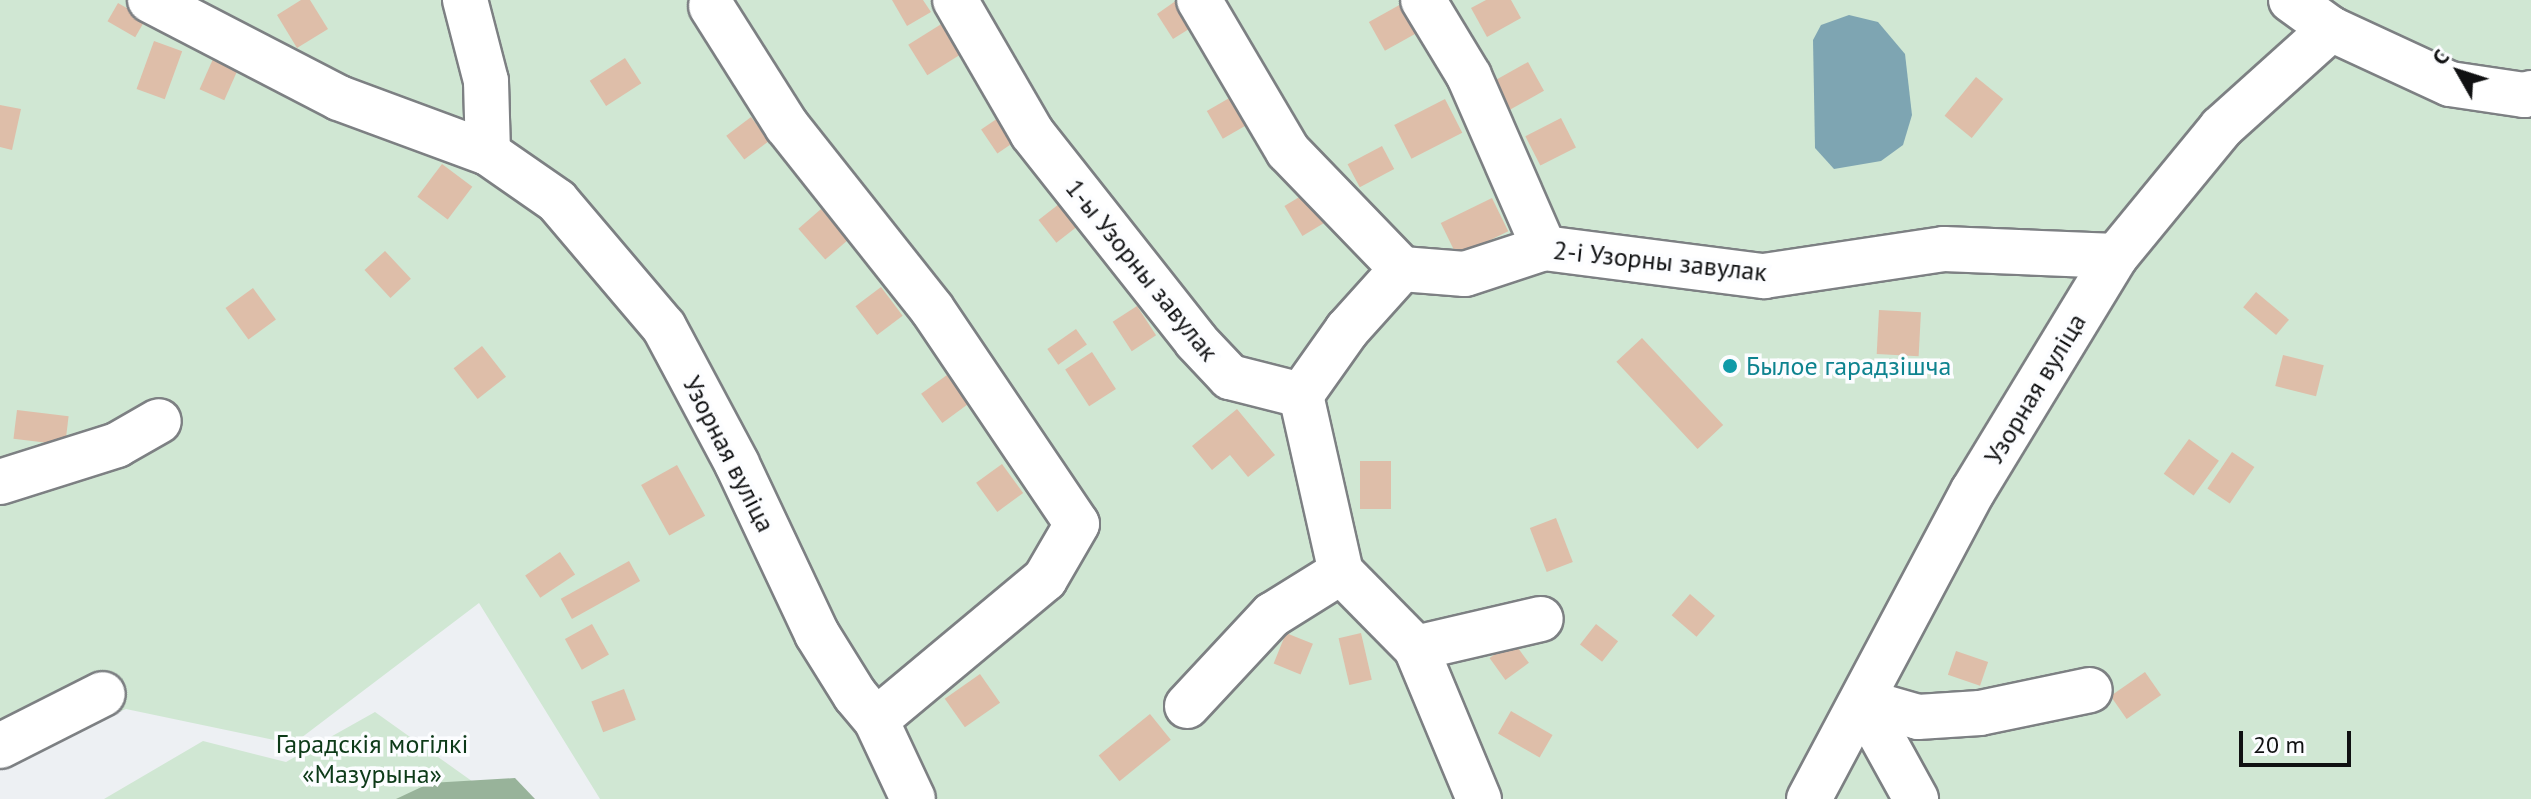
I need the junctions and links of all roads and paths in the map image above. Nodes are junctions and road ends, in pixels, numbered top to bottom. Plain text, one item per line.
1 (150, 0) edge
2 (465, 0) edge
3 (955, 0) edge
4 (1199, 0) edge
5 (1423, 0) edge
6 (2291, 0) edge
7 (711, 6) dead end
8 (2331, 29) junction
9 (2531, 93) edge
10 (488, 153) junction
11 (1544, 248) junction
12 (2116, 256) junction
13 (1402, 269) junction
14 (1301, 395) junction
15 (159, 421) dead end
16 (0, 482) edge
17 (1341, 572) junction
18 (1541, 619) dead end
19 (1416, 648) junction
20 (2090, 690) dead end
21 (103, 694) dead end
22 (1862, 701) junction
23 (1187, 706) dead end
24 (876, 720) junction
25 (0, 746) edge
26 (913, 799) edge
27 (1479, 799) edge
28 (1809, 799) edge
29 (1916, 799) edge

1 - 10 lane, Узорная вуліца
2 - 10 lane
3 - 14 lane, 1-ы Узорны завулак
4 - 13 lane
5 - 11 lane
6 - 8 lane
7 - 24 lane
8 - 9 lane
8 - 12 lane, Узорная вуліца
10 - 24 lane, Узорная вуліца
11 - 12 lane, 2-і Узорны завулак
11 - 13 lane, 2-і Узорны завулак
12 - 22 lane, Узорная вуліца
13 - 14 lane
14 - 17 lane
15 - 16 lane
17 - 19 lane
17 - 23 lane
18 - 19 lane
19 - 27 lane
20 - 22 lane
21 - 25 lane
22 - 28 lane, Узорная вуліца
22 - 29 lane
24 - 26 lane, Узорная вуліца

